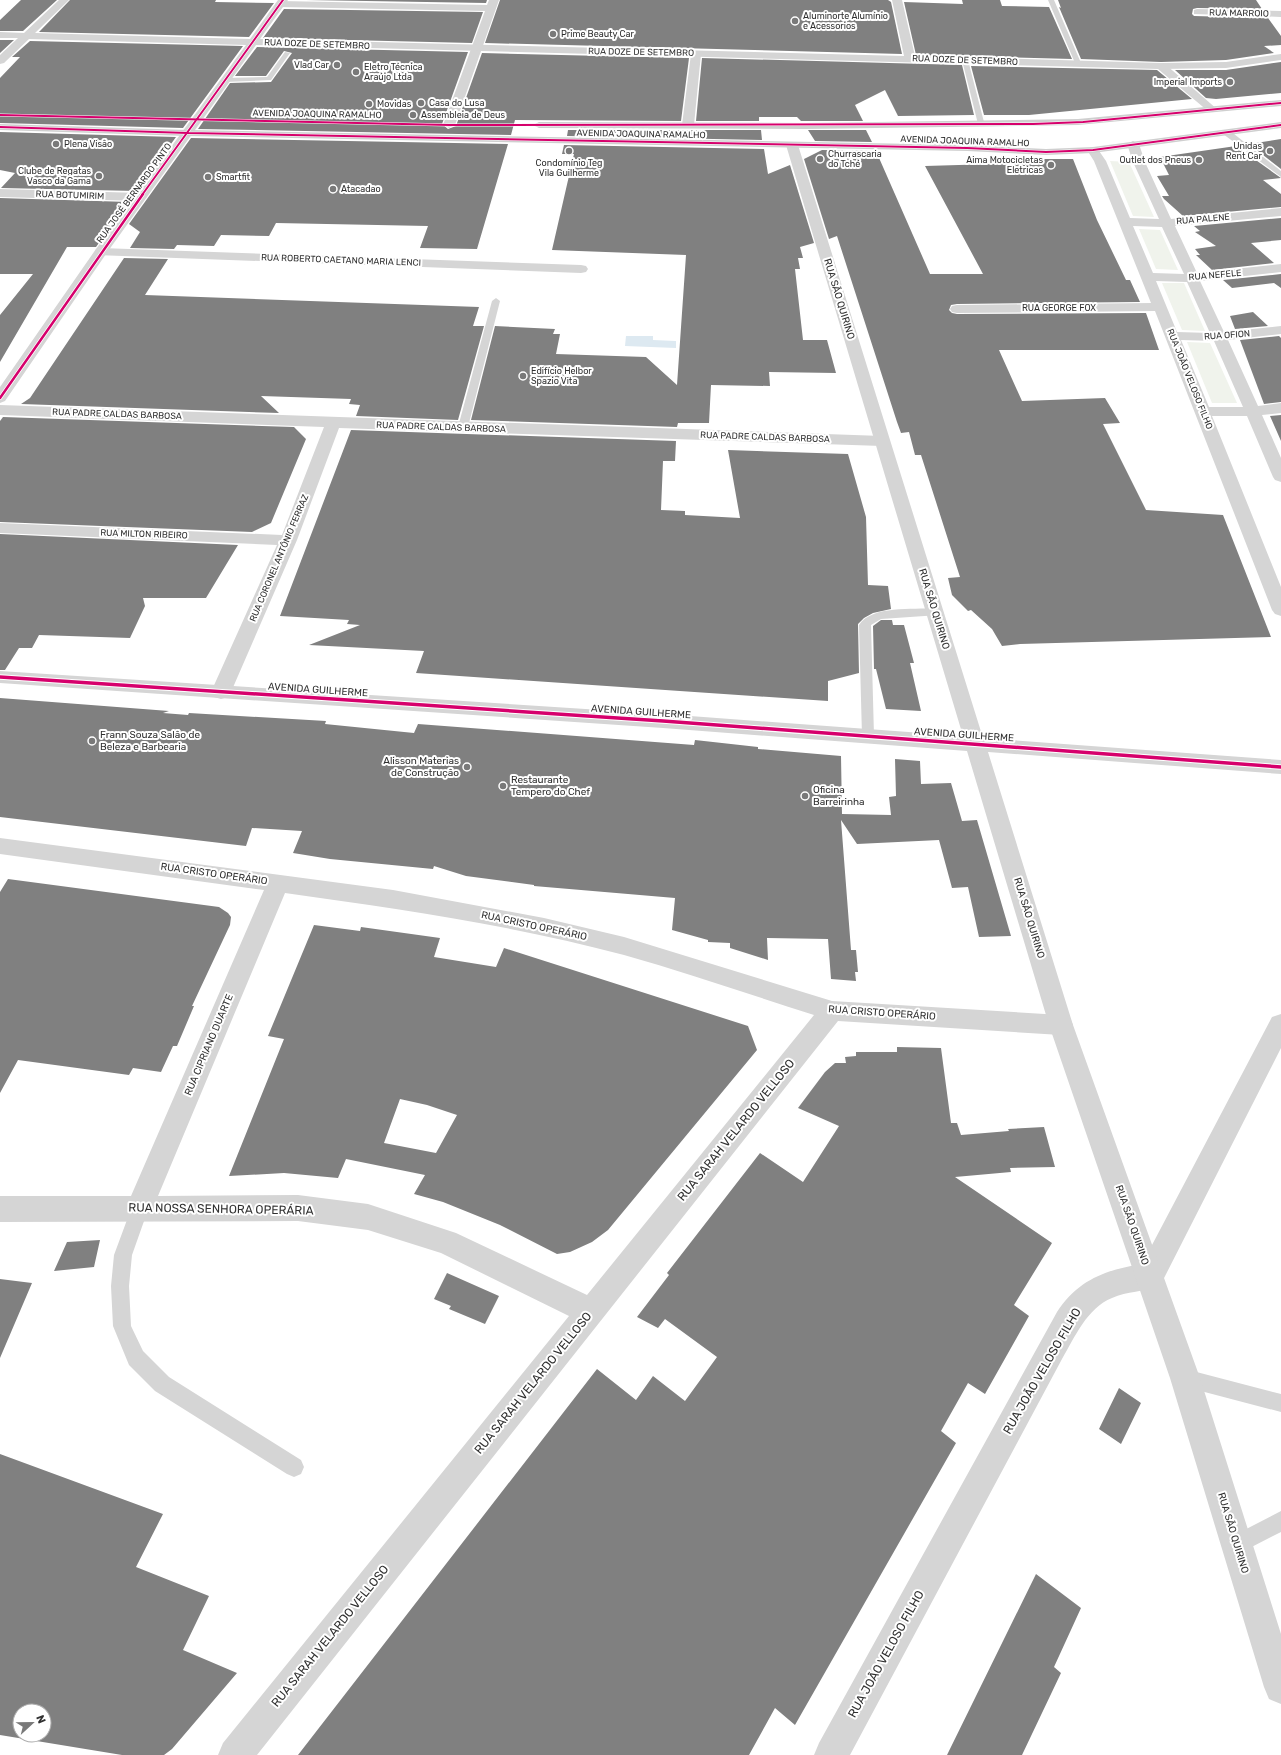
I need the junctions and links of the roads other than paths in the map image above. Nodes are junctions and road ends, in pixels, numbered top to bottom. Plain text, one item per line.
1 (64, 0) edge
2 (897, 0) edge
3 (1051, 0) edge
4 (281, 2) edge
5 (492, 4) edge
6 (1197, 12) dead end
7 (1281, 14) edge
8 (0, 36) edge
9 (26, 36) junction
10 (252, 42) junction
11 (477, 48) junction
12 (287, 54) dead end
13 (696, 54) junction
14 (1281, 57) edge
15 (910, 58) junction
16 (965, 60) junction
17 (0, 61) edge
18 (1078, 63) junction
19 (1161, 66) junction
20 (225, 80) junction
21 (1281, 103) edge
22 (1213, 110) junction
23 (1194, 112) junction
24 (0, 114) edge
25 (197, 120) junction
26 (982, 124) junction
27 (1033, 124) junction
28 (450, 125) junction
29 (688, 125) junction
30 (1281, 125) edge
31 (805, 126) junction
32 (0, 127) edge
33 (1226, 132) junction
34 (188, 133) junction
35 (1133, 135) junction
36 (750, 144) junction
37 (792, 145) junction
38 (967, 148) junction
39 (1093, 150) junction
40 (1281, 175) edge
41 (0, 193) edge
42 (141, 197) junction
43 (1281, 212) edge
44 (1125, 222) junction
45 (1167, 223) junction
46 (101, 252) junction
47 (581, 268) dead end
48 (1281, 268) edge
49 (1148, 277) junction
50 (1192, 278) junction
51 (496, 301) dead end
52 (1161, 307) junction
53 (957, 309) dead end
54 (1281, 330) edge
55 (1172, 336) junction
56 (1219, 337) junction
57 (0, 398) edge
58 (1281, 408) edge
59 (0, 410) edge
60 (1253, 411) junction
61 (1203, 412) junction
62 (333, 423) junction
63 (463, 427) junction
64 (882, 441) junction
65 (1277, 456) edge
66 (1281, 477) edge
67 (0, 528) edge
68 (288, 540) junction
69 (1281, 610) edge
70 (935, 612) junction
71 (0, 677) edge
72 (221, 692) junction
73 (868, 736) junction
74 (975, 744) junction
75 (1281, 767) edge
76 (1, 848) edge
77 (278, 883) junction
78 (832, 1011) junction
79 (1281, 1024) edge
80 (1061, 1025) junction
81 (140, 1207) junction
82 (0, 1209) edge
83 (1150, 1276) junction
84 (589, 1311) junction
85 (1185, 1378) junction
86 (1281, 1403) edge
87 (294, 1467) dead end
88 (1281, 1520) edge
89 (1236, 1545) junction
90 (1281, 1687) edge
91 (235, 1755) edge
92 (831, 1755) edge

1 - 9 street
2 - 15 street
3 - 18 lane
4 - 5 street
4 - 10 street, RUA JOSÉ BERNARDO PINTO
5 - 11 street
6 - 7 street, RUA MARROIO
8 - 9 street, RUA DOZE DE SETEMBRO
9 - 10 street, RUA DOZE DE SETEMBRO
9 - 17 street
10 - 11 street, RUA DOZE DE SETEMBRO
10 - 20 street, RUA JOSÉ BERNARDO PINTO
11 - 13 street, RUA DOZE DE SETEMBRO
11 - 28 street
12 - 20 lane
13 - 15 street, RUA DOZE DE SETEMBRO
13 - 29 street
14 - 19 street, RUA DOZE DE SETEMBRO
15 - 16 street, RUA DOZE DE SETEMBRO
16 - 18 street, RUA DOZE DE SETEMBRO
16 - 26 lane
18 - 19 street, RUA DOZE DE SETEMBRO
19 - 22 street
20 - 25 street, RUA JOSÉ BERNARDO PINTO
21 - 22 main road, AVENIDA JOAQUINA RAMALHO
22 - 23 main road, AVENIDA JOAQUINA RAMALHO
23 - 27 main road, AVENIDA JOAQUINA RAMALHO
23 - 35 main road
24 - 25 main road, AVENIDA JOAQUINA RAMALHO
25 - 28 main road, AVENIDA JOAQUINA RAMALHO
25 - 34 street, RUA JOSÉ BERNARDO PINTO
26 - 27 main road, AVENIDA JOAQUINA RAMALHO
26 - 31 main road, AVENIDA JOAQUINA RAMALHO
27 - 38 main road
28 - 29 main road, AVENIDA JOAQUINA RAMALHO
29 - 31 main road, AVENIDA JOAQUINA RAMALHO
30 - 33 main road, AVENIDA JOAQUINA RAMALHO
31 - 36 main road
32 - 34 main road, AVENIDA JOAQUINA RAMALHO
33 - 35 main road, AVENIDA JOAQUINA RAMALHO
33 - 40 lane
34 - 36 main road, AVENIDA JOAQUINA RAMALHO
34 - 42 street, RUA JOSÉ BERNARDO PINTO
35 - 39 main road, AVENIDA JOAQUINA RAMALHO
35 - 45 street
36 - 37 main road, AVENIDA JOAQUINA RAMALHO
37 - 38 main road, AVENIDA JOAQUINA RAMALHO
37 - 64 street, RUA SÃO QUIRINO
38 - 39 main road, AVENIDA JOAQUINA RAMALHO
39 - 44 street, RUA JOÃO VELOSO FILHO
41 - 42 street, RUA BOTUMIRIM
42 - 46 street, RUA JOSÉ BERNARDO PINTO
43 - 45 street, RUA PALENE
44 - 45 street, RUA PALENE
44 - 49 street, RUA JOÃO VELOSO FILHO
45 - 50 street
46 - 47 street, RUA ROBERTO CAETANO MARIA LENCI
46 - 57 street, RUA JOSÉ BERNARDO PINTO
48 - 50 street, RUA NEFELE
49 - 50 street, RUA NEFELE
49 - 52 street, RUA JOÃO VELOSO FILHO
50 - 56 street
51 - 63 lane
52 - 53 street, RUA GEORGE FOX
52 - 55 street, RUA JOÃO VELOSO FILHO
54 - 56 street, RUA OFION
55 - 56 street, RUA OFION
55 - 61 street, RUA JOÃO VELOSO FILHO
56 - 60 street
58 - 60 street
59 - 62 street, RUA PADRE CALDAS BARBOSA
60 - 61 street
60 - 65 street
61 - 69 street, RUA JOÃO VELOSO FILHO
62 - 63 street, RUA PADRE CALDAS BARBOSA
62 - 68 street, RUA CORONEL ANTÔNIO FERRAZ
63 - 64 street, RUA PADRE CALDAS BARBOSA
64 - 70 street, RUA SÃO QUIRINO
65 - 66 street
67 - 68 street, RUA MILTON RIBEIRO
68 - 72 street, RUA CORONEL ANTÔNIO FERRAZ
70 - 73 lane
70 - 74 street, RUA SÃO QUIRINO
71 - 72 street, AVENIDA GUILHERME
72 - 73 street, AVENIDA GUILHERME
73 - 74 street, AVENIDA GUILHERME
74 - 75 street, AVENIDA GUILHERME
74 - 80 street, RUA SÃO QUIRINO
76 - 77 street, RUA CRISTO OPERÁRIO
77 - 78 street, RUA CRISTO OPERÁRIO
77 - 81 street, RUA CIPRIANO DUARTE
78 - 80 street, RUA CRISTO OPERÁRIO
78 - 84 street, RUA SARAH VELARDO VELLOSO
79 - 83 street
80 - 83 street, RUA SÃO QUIRINO
81 - 82 street, RUA NOSSA SENHORA OPERÁRIA
81 - 84 street, RUA NOSSA SENHORA OPERÁRIA
81 - 87 lane
83 - 85 street, RUA SÃO QUIRINO
83 - 92 street, RUA JOÃO VELOSO FILHO
84 - 91 street, RUA SARAH VELARDO VELLOSO
85 - 86 lane
85 - 89 street, RUA SÃO QUIRINO
88 - 89 lane
89 - 90 street, RUA SÃO QUIRINO

